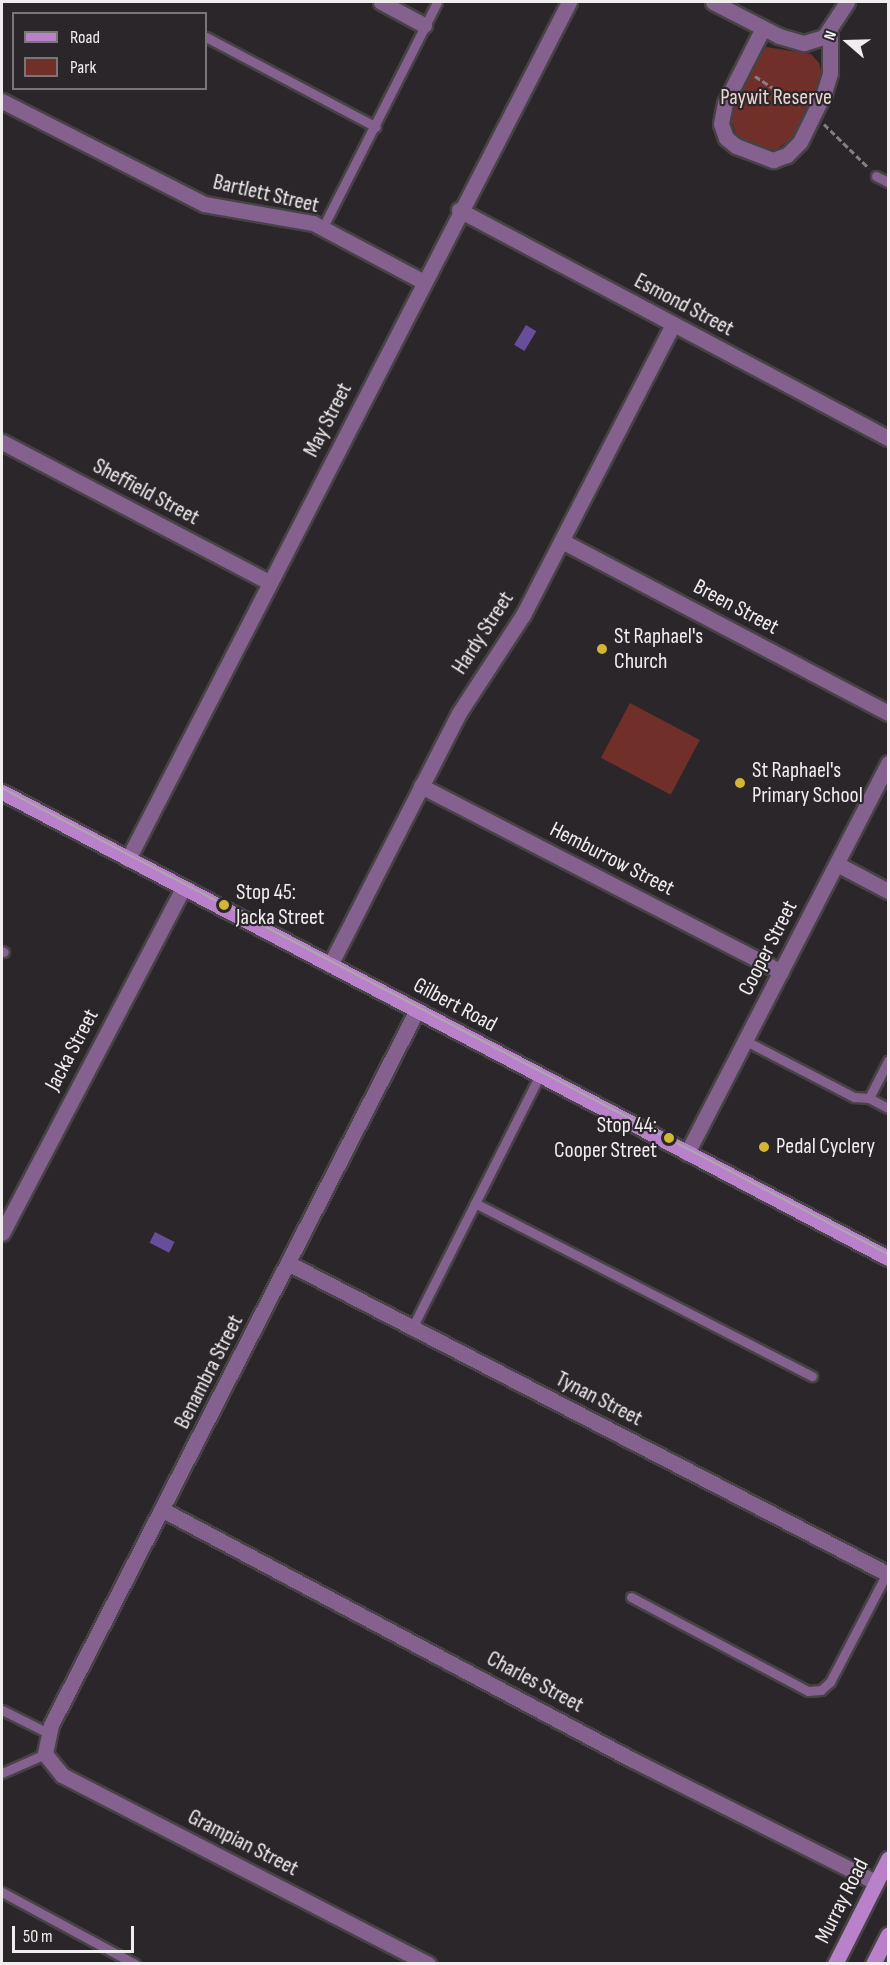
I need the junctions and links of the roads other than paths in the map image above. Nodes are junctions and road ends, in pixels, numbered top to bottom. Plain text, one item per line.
1 (381, 2) edge
2 (437, 2) edge
3 (569, 2) edge
4 (712, 2) edge
5 (847, 2) edge
6 (424, 25) junction
7 (763, 28) junction
8 (830, 31) junction
9 (207, 38) edge
10 (2, 101) edge
11 (376, 127) junction
12 (876, 176) road end
13 (888, 182) edge
14 (459, 210) junction
15 (322, 229) junction
16 (424, 282) junction
17 (673, 325) junction
18 (888, 438) edge
19 (2, 442) edge
20 (562, 541) junction
21 (269, 582) junction
22 (888, 713) edge
23 (888, 763) edge
24 (421, 786) junction
25 (2, 792) edge
26 (128, 859) junction
27 (837, 864) junction
28 (183, 888) junction
29 (888, 891) edge
30 (330, 965) junction
31 (782, 972) junction
32 (417, 1010) junction
33 (746, 1041) junction
34 (888, 1061) edge
35 (540, 1075) junction
36 (869, 1098) junction
37 (888, 1108) edge
38 (687, 1153) junction
39 (475, 1203) junction
40 (2, 1233) edge
41 (888, 1258) edge
42 (288, 1263) junction
43 (412, 1328) junction
44 (812, 1376) dead end
45 (163, 1510) junction
46 (888, 1574) edge
47 (631, 1597) dead end
48 (2, 1710) edge
49 (48, 1733) junction
50 (45, 1754) junction
51 (2, 1773) edge
52 (888, 1859) edge
53 (882, 1886) edge
54 (2, 1892) edge
55 (888, 1935) edge
56 (135, 1964) edge
57 (428, 1964) edge
58 (835, 1964) edge
59 (873, 1964) edge

1 - 6 street
2 - 6 lane
3 - 14 street, May Street
4 - 7 street
5 - 8 street
6 - 11 lane
7 - 8 street
7 - 8 street
9 - 11 lane
10 - 15 street, Bartlett Street
11 - 15 lane
12 - 13 lane
14 - 16 street, May Street
14 - 17 street, Esmond Street
15 - 16 street, Bartlett Street
16 - 21 street, May Street
17 - 18 street, Esmond Street
17 - 20 street, Hardy Street
19 - 21 street, Sheffield Street
20 - 22 street, Breen Street
20 - 24 street, Hardy Street
21 - 26 street, May Street
23 - 27 street, Cooper Street
24 - 30 street, Hardy Street
24 - 31 street, Hemburrow Street
25 - 26 street, Gilbert Road
26 - 28 street, Gilbert Road
27 - 29 street
27 - 31 street, Cooper Street
28 - 30 street, Gilbert Road
28 - 40 street, Jacka Street
30 - 32 street, Gilbert Road
31 - 33 street, Cooper Street
32 - 35 street, Gilbert Road
32 - 42 street, Benambra Street
33 - 36 lane
33 - 38 street, Cooper Street
34 - 36 lane
35 - 38 street, Gilbert Road
35 - 39 lane
36 - 37 lane
38 - 41 street, Gilbert Road
39 - 43 lane
39 - 44 lane
42 - 43 street, Tynan Street
42 - 45 street, Benambra Street
43 - 46 street, Tynan Street
45 - 49 street, Benambra Street
45 - 53 street, Charles Street
46 - 47 lane
48 - 49 lane
49 - 50 street, Benambra Street
50 - 51 lane
50 - 57 street, Grampian Street
52 - 53 street, Murray Road
53 - 58 street, Murray Road
54 - 56 lane
55 - 59 street

